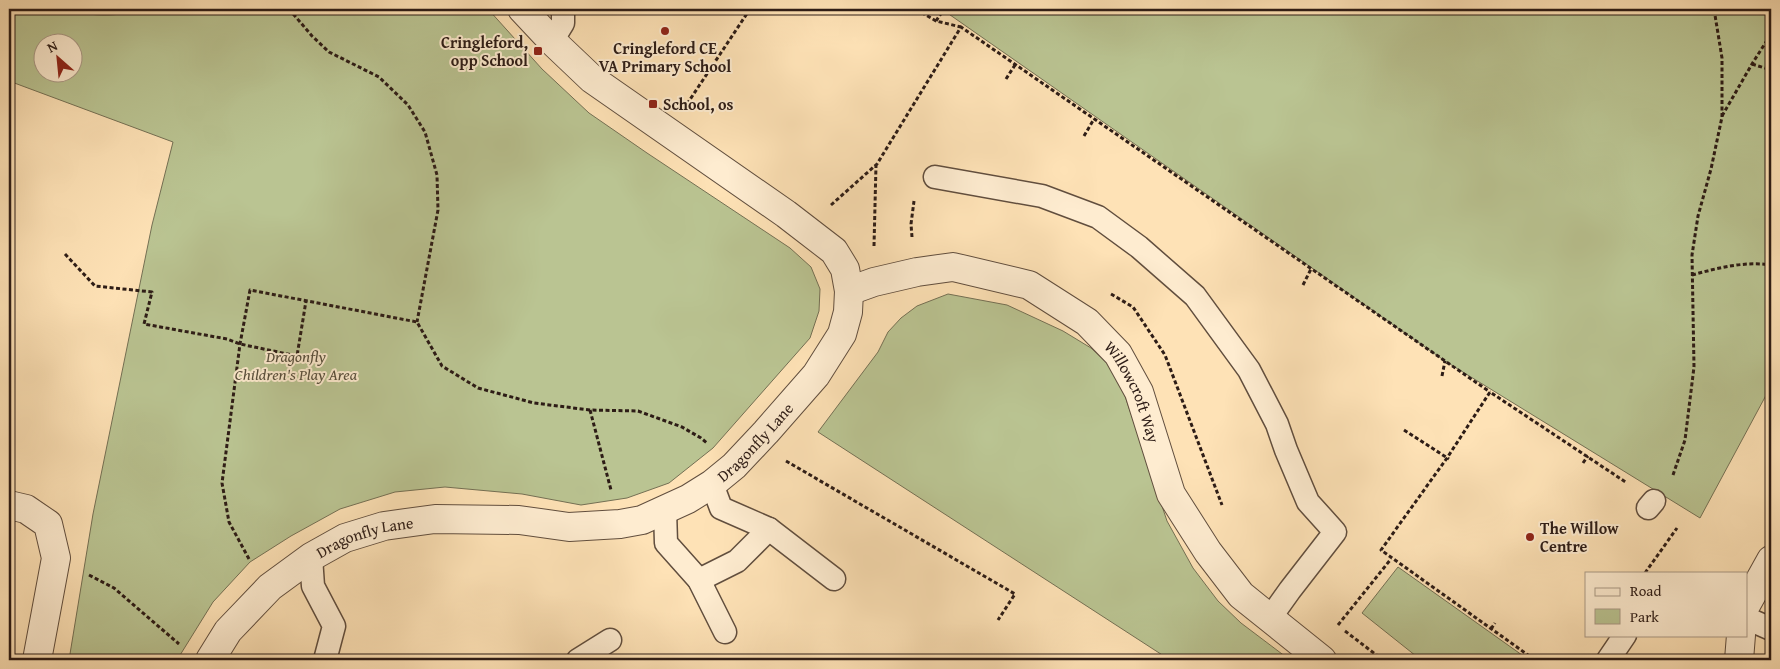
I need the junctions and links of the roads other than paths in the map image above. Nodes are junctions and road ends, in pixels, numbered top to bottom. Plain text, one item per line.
1 (522, 9) edge
2 (563, 9) edge
3 (552, 41) junction
4 (934, 177) road end
5 (849, 291) junction
6 (712, 484) junction
7 (9, 505) edge
8 (665, 510) junction
9 (769, 530) junction
10 (310, 557) junction
11 (1771, 560) edge
12 (834, 579) dead end
13 (699, 580) junction
14 (1748, 602) edge
15 (1270, 618) junction
16 (1748, 619) edge
17 (1771, 629) edge
18 (725, 632) dead end
19 (1624, 636) edge
20 (1741, 636) edge
21 (610, 640) dead end
22 (37, 660) edge
23 (210, 660) edge
24 (325, 660) edge
25 (578, 660) edge
26 (1322, 660) edge
27 (1608, 660) edge
28 (1739, 660) edge

1 - 3 street, Dragonfly Lane
2 - 3 lane
3 - 5 street, Dragonfly Lane
4 - 15 lane
5 - 6 street, Dragonfly Lane
5 - 15 street, Willowcroft Way
6 - 8 street, Dragonfly Lane
6 - 9 lane
7 - 22 street
8 - 10 street, Dragonfly Lane
8 - 13 lane
9 - 12 lane
9 - 13 lane
10 - 23 street, Dragonfly Lane
10 - 24 lane
11 - 14 street
13 - 18 lane
15 - 26 street, Willowcroft Way
16 - 17 lane
19 - 27 lane
20 - 28 street
21 - 25 lane

